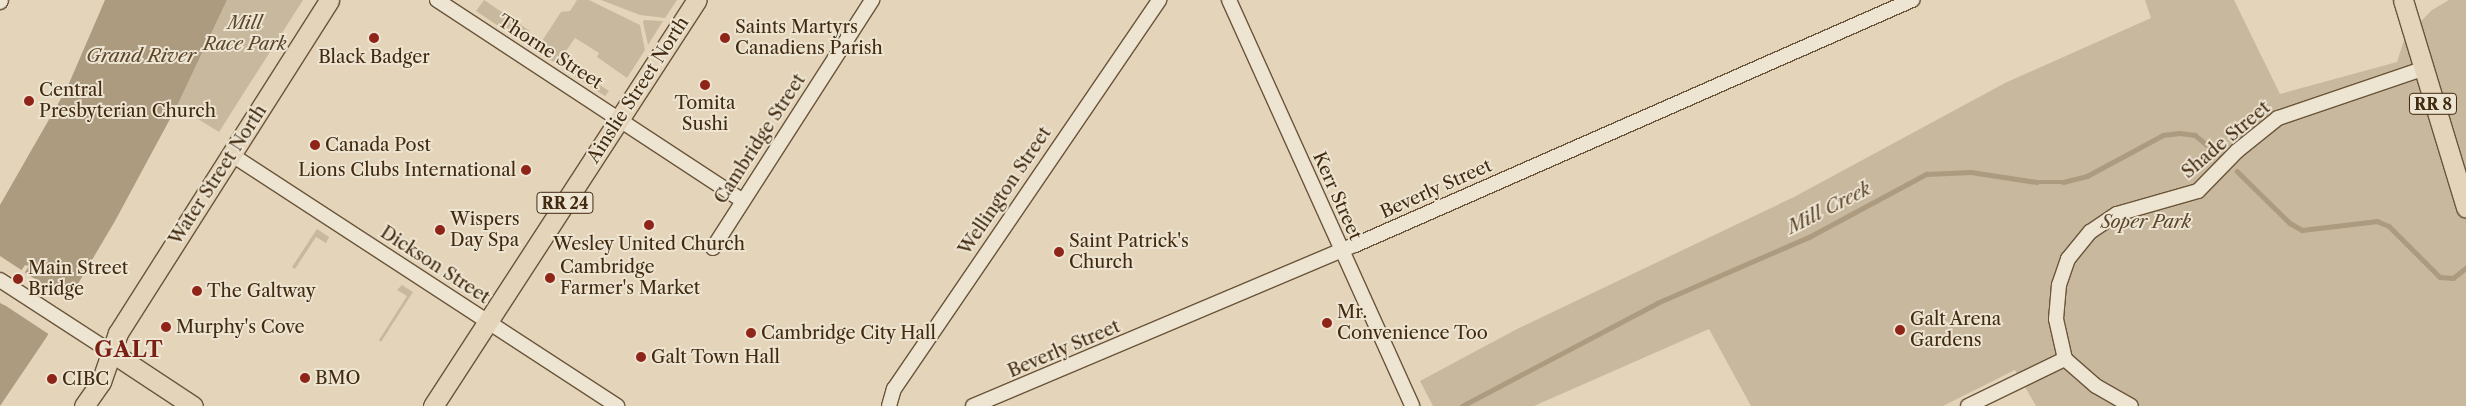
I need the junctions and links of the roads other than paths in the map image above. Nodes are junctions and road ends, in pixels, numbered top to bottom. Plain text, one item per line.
1 (329, 0) edge
2 (437, 0) edge
3 (697, 0) edge
4 (872, 0) edge
5 (1159, 0) edge
6 (1229, 0) edge
7 (1912, 0) edge
8 (2403, 0) edge
9 (2422, 70) junction
10 (618, 119) junction
11 (232, 154) junction
12 (743, 201) junction
13 (2466, 208) edge
14 (713, 248) dead end
15 (1341, 251) junction
16 (0, 280) edge
17 (488, 322) junction
18 (111, 352) junction
19 (2065, 359) junction
20 (84, 406) edge
21 (193, 406) edge
22 (433, 406) edge
23 (617, 406) edge
24 (889, 406) edge
25 (973, 406) edge
26 (1412, 406) edge
27 (1968, 406) edge
28 (2131, 406) edge

1 - 11 main road, Water Street North
2 - 10 street, Thorne Street
3 - 10 main road, Ainslie Street North / RR 24
4 - 12 street, Cambridge Street
5 - 24 street, Wellington Street
6 - 15 street, Kerr Street
7 - 15 street, Beverly Street
8 - 9 main road, RR 8
9 - 13 main road, RR 8
9 - 19 street, Shade Street
10 - 12 street, Thorne Street
10 - 17 main road, Ainslie Street North / RR 24
11 - 17 street, Dickson Street
11 - 18 main road, Water Street North
12 - 14 street, Cambridge Street
15 - 25 street, Beverly Street
15 - 26 street, Kerr Street
16 - 18 street
17 - 22 main road, Ainslie Street North / RR 24
17 - 23 street, Dickson Street
18 - 20 main road, Water Street North
18 - 21 main road
19 - 27 street
19 - 28 street

